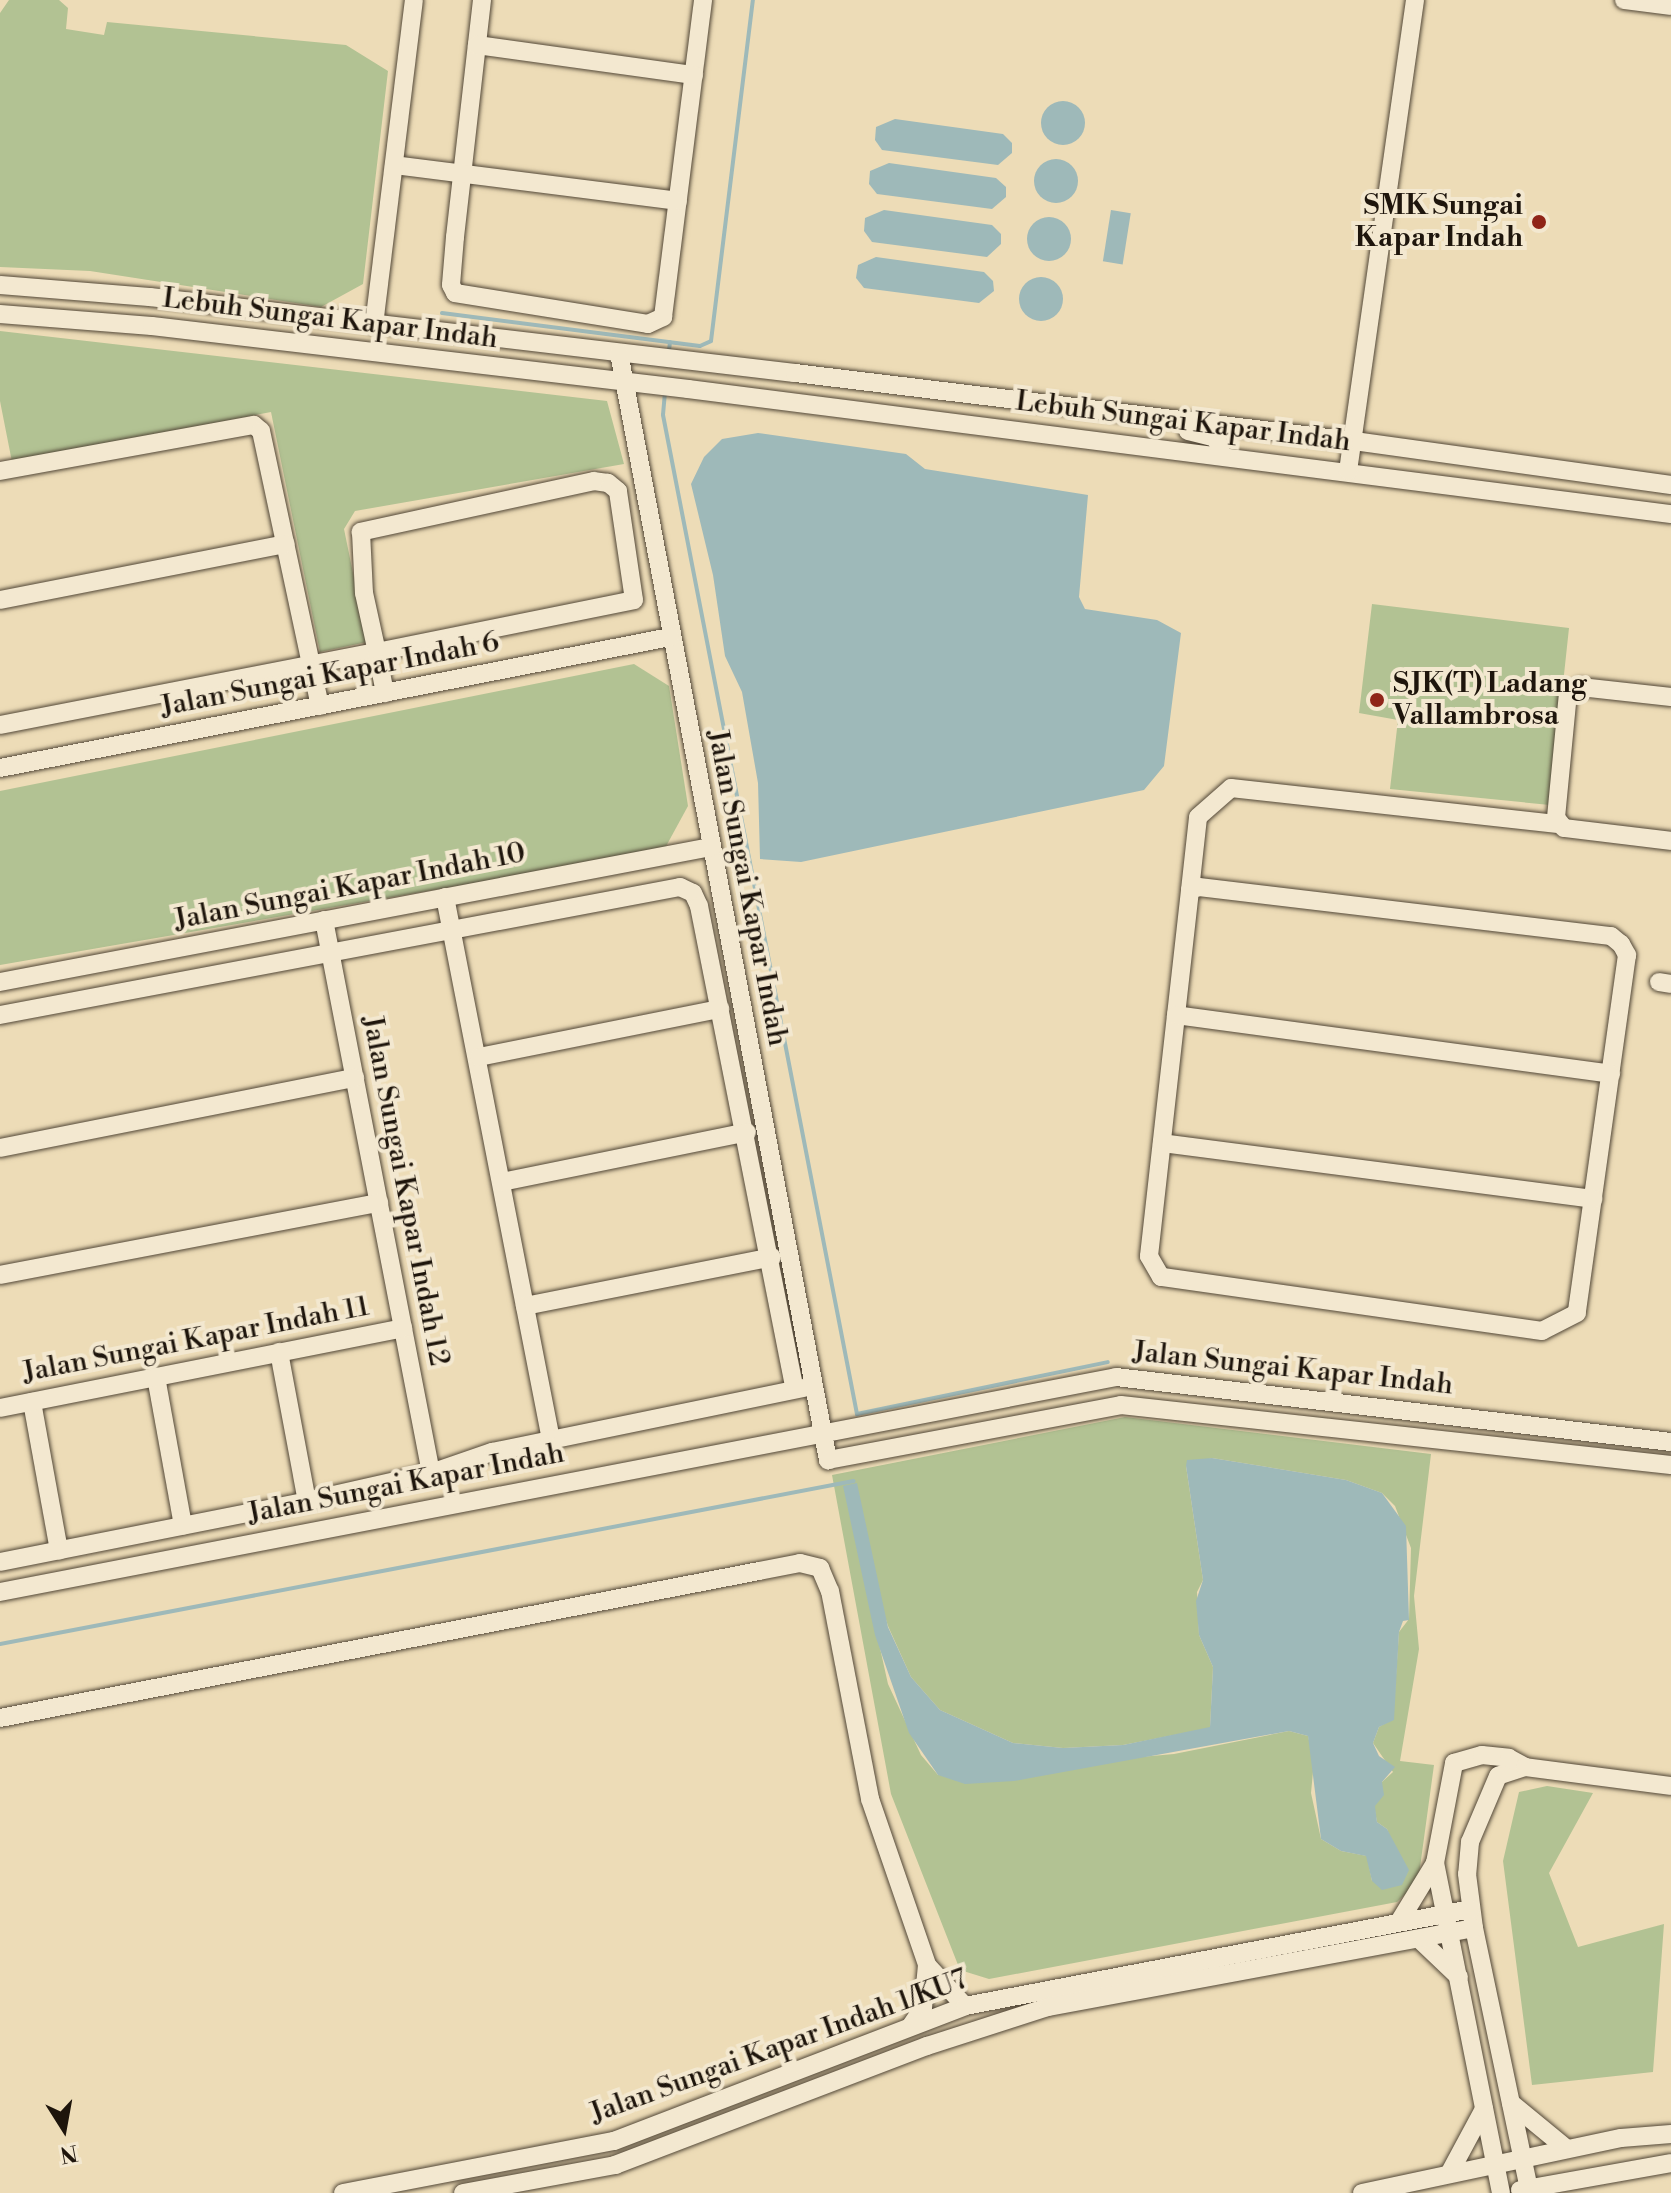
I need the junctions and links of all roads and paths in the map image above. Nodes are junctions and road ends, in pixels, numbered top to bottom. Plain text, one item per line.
1 (414, 0) edge
2 (482, 0) edge
3 (703, 0) edge
4 (1415, 0) edge
5 (1633, 1) edge
6 (1671, 6) edge
7 (477, 45) junction
8 (694, 75) junction
9 (394, 165) junction
10 (462, 174) junction
11 (678, 201) junction
12 (0, 285) edge
13 (0, 314) edge
14 (374, 325) junction
15 (619, 353) junction
16 (621, 382) junction
17 (1144, 417) junction
18 (1354, 441) junction
19 (0, 450) edge
20 (1222, 455) junction
21 (3, 470) edge
22 (1348, 471) junction
23 (1671, 485) edge
24 (1671, 514) edge
25 (286, 544) junction
26 (0, 600) edge
27 (670, 637) junction
28 (377, 652) junction
29 (311, 665) junction
30 (385, 693) junction
31 (1671, 697) edge
32 (320, 706) junction
33 (0, 725) edge
34 (0, 768) edge
35 (1558, 824) junction
36 (1671, 841) edge
37 (711, 847) junction
38 (1190, 890) junction
39 (445, 897) junction
40 (324, 920) junction
41 (452, 930) junction
42 (330, 952) junction
43 (0, 982) edge
44 (720, 1009) junction
45 (0, 1015) edge
46 (1176, 1015) junction
47 (479, 1057) junction
48 (1611, 1074) junction
49 (355, 1078) junction
50 (747, 1132) junction
51 (1162, 1143) junction
52 (0, 1148) edge
53 (502, 1182) junction
54 (1593, 1199) junction
55 (379, 1203) junction
56 (772, 1257) junction
57 (0, 1275) edge
58 (525, 1306) junction
59 (403, 1328) junction
60 (279, 1352) junction
61 (156, 1377) junction
62 (814, 1385) junction
63 (795, 1389) junction
64 (32, 1402) junction
65 (0, 1408) edge
66 (833, 1431) junction
67 (551, 1440) junction
68 (1671, 1442) edge
69 (1671, 1465) edge
70 (431, 1473) junction
71 (307, 1501) junction
72 (183, 1526) junction
73 (59, 1551) junction
74 (0, 1562) edge
75 (0, 1592) edge
76 (0, 1718) edge
77 (1525, 1767) junction
78 (1671, 1786) edge
79 (1435, 1863) junction
80 (1447, 1913) junction
81 (1472, 1919) junction
82 (1392, 1923) junction
83 (1451, 1933) junction
84 (1414, 1940) junction
85 (927, 1965) junction
86 (1461, 1980) junction
87 (965, 2006) junction
88 (923, 2018) junction
89 (1511, 2103) junction
90 (1484, 2108) junction
91 (1671, 2134) edge
92 (1567, 2149) junction
93 (1522, 2159) junction
94 (1495, 2163) junction
95 (1671, 2163) edge
96 (1449, 2174) junction
97 (1529, 2188) junction
98 (343, 2193) edge
99 (463, 2193) edge
100 (1362, 2193) edge
101 (1503, 2193) edge

1 - 9 street
2 - 7 street
3 - 8 street
4 - 18 street
5 - 6 street
7 - 8 street
7 - 10 street
8 - 11 street
9 - 10 street
9 - 14 street
10 - 11 street
10 - 11 street
12 - 14 street, Lebuh Sungai Kapar Indah
13 - 16 street, Lebuh Sungai Kapar Indah
14 - 15 street, Lebuh Sungai Kapar Indah
15 - 16 street, Jalan Sungai Kapar Indah
15 - 17 street, Lebuh Sungai Kapar Indah
16 - 20 street, Lebuh Sungai Kapar Indah
16 - 27 street, Jalan Sungai Kapar Indah
17 - 18 street, Lebuh Sungai Kapar Indah
17 - 20 street
18 - 22 street
18 - 23 street, Lebuh Sungai Kapar Indah
19 - 21 street
20 - 22 street, Lebuh Sungai Kapar Indah
21 - 25 street
22 - 24 street, Lebuh Sungai Kapar Indah
25 - 26 street
25 - 29 street
27 - 30 street, Jalan Sungai Kapar Indah 6
27 - 37 street, Jalan Sungai Kapar Indah
28 - 28 street, Jalan Sungai Kapar Indah 6
28 - 29 street, Jalan Sungai Kapar Indah 6
28 - 30 street
29 - 32 street
29 - 33 street, Jalan Sungai Kapar Indah 6
30 - 32 street, Jalan Sungai Kapar Indah 6
31 - 35 street
32 - 34 street, Jalan Sungai Kapar Indah 6
35 - 36 street
35 - 38 street
37 - 39 street, Jalan Sungai Kapar Indah 10
37 - 62 street, Jalan Sungai Kapar Indah
38 - 46 street
38 - 48 street
39 - 40 street, Jalan Sungai Kapar Indah 10
39 - 41 street
40 - 42 street, Jalan Sungai Kapar Indah 12
40 - 43 street, Jalan Sungai Kapar Indah 10
41 - 42 street
41 - 44 street
41 - 47 street
42 - 45 street
42 - 49 street, Jalan Sungai Kapar Indah 12
44 - 47 street
44 - 50 street
46 - 48 street
46 - 51 street
47 - 53 street
48 - 54 street
49 - 52 street
49 - 55 street, Jalan Sungai Kapar Indah 12
50 - 53 street
50 - 56 street
51 - 54 street
51 - 54 street
53 - 58 street
55 - 57 street
55 - 59 street, Jalan Sungai Kapar Indah 12
56 - 58 street
56 - 63 street
58 - 67 street
59 - 60 street, Jalan Sungai Kapar Indah 11
59 - 70 street, Jalan Sungai Kapar Indah 12
60 - 61 street, Jalan Sungai Kapar Indah 11
60 - 71 street
61 - 64 street, Jalan Sungai Kapar Indah 11
61 - 72 street
62 - 63 street
62 - 66 street, Jalan Sungai Kapar Indah
63 - 67 street
64 - 65 street, Jalan Sungai Kapar Indah 11
64 - 73 street
66 - 68 street, Jalan Sungai Kapar Indah
66 - 69 street, Jalan Sungai Kapar Indah
66 - 75 street, Jalan Sungai Kapar Indah
67 - 70 street
70 - 71 street
71 - 72 street
72 - 73 street
73 - 74 street
76 - 85 street
77 - 78 street
77 - 79 street
77 - 81 street
79 - 80 street
79 - 82 street
80 - 81 street, Jalan Sungai Kapar Indah 1/KU7
80 - 82 street, Jalan Sungai Kapar Indah 1/KU7
80 - 83 street
81 - 83 street, Jalan Sungai Kapar Indah 1/KU7
81 - 89 street
82 - 87 street, Jalan Sungai Kapar Indah 1/KU7
83 - 84 street, Jalan Sungai Kapar Indah 1/KU7
83 - 86 street
84 - 86 street
84 - 99 street, Jalan Sungai Kapar Indah 1/KU7
85 - 87 street
85 - 88 street
86 - 90 street
87 - 88 street, Jalan Sungai Kapar Indah 1/KU7
88 - 98 street, Jalan Sungai Kapar Indah 1/KU7
89 - 92 street
89 - 93 street
90 - 94 street
90 - 96 street
91 - 92 street
92 - 93 street
93 - 94 street
93 - 97 street
94 - 96 street
94 - 101 street
95 - 97 street
96 - 100 street
97 - 101 street

